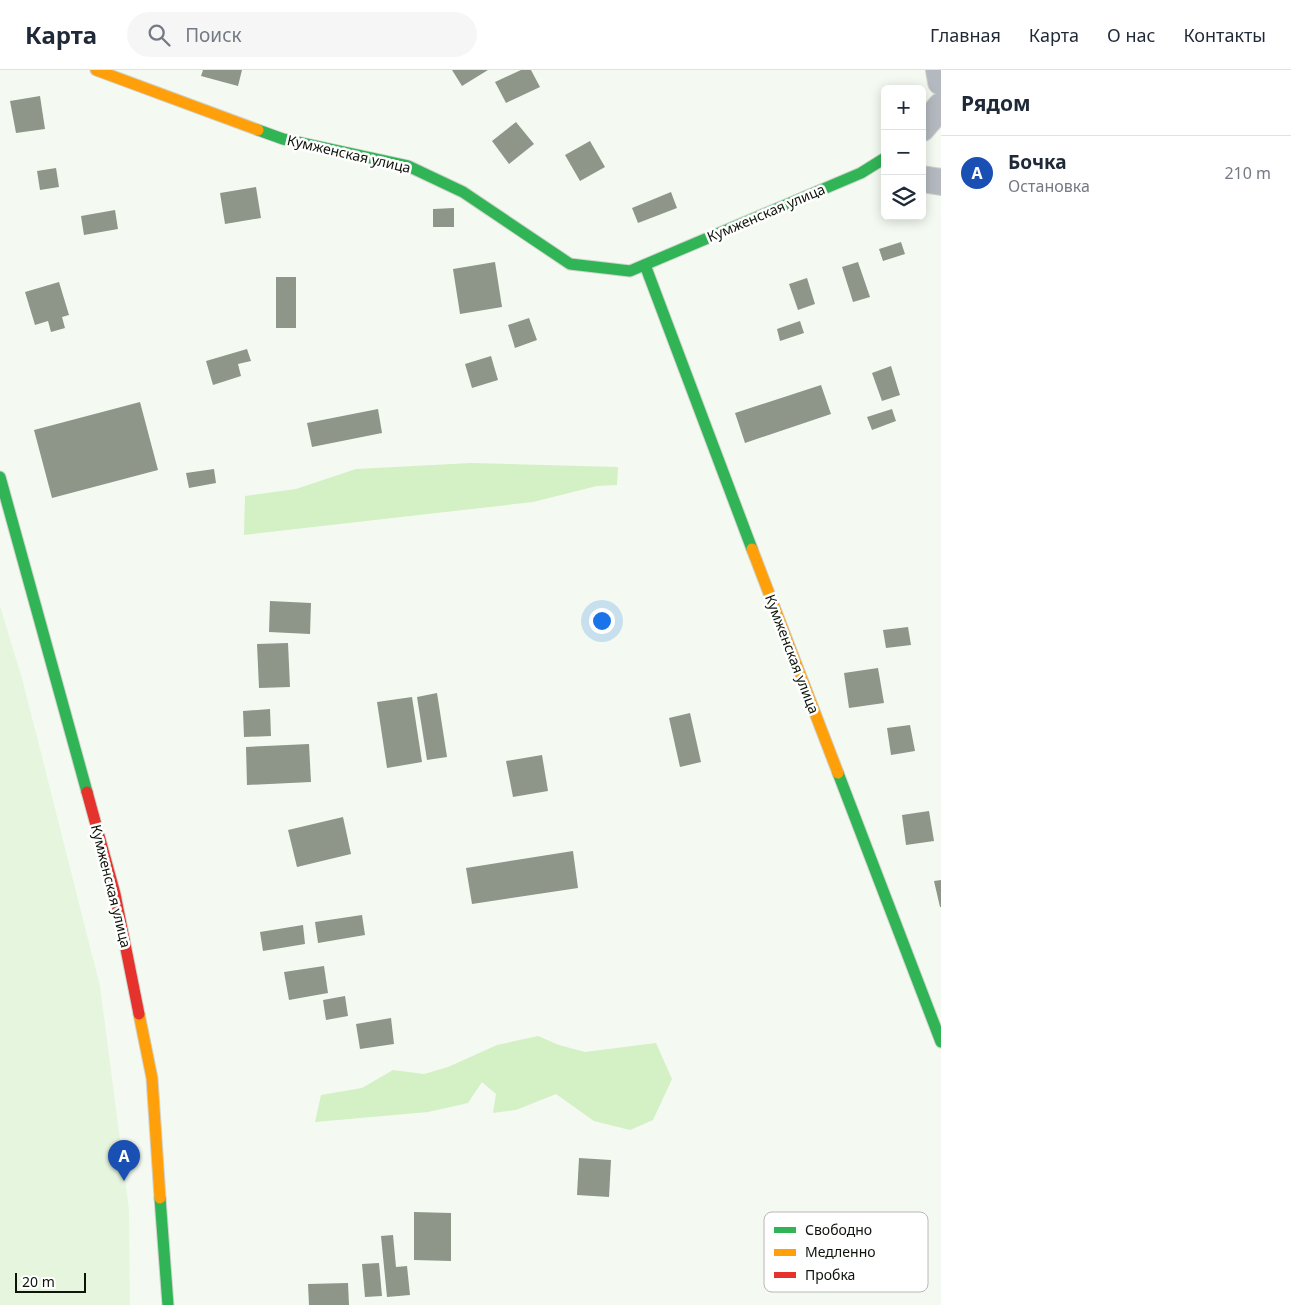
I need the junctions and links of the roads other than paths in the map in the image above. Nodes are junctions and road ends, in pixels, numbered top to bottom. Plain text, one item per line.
1 (96, 70) edge
2 (939, 70) edge
3 (941, 82) edge
4 (941, 106) edge
5 (926, 123) edge
6 (881, 163) edge
7 (873, 174) edge
8 (926, 180) edge
9 (941, 182) edge
10 (645, 265) junction
11 (0, 477) edge
12 (941, 1042) edge
13 (168, 1305) edge

1 - 10 street, Кумженская улица
2 - 3 street
4 - 5 street
6 - 7 street, Кумженская улица
7 - 10 street, Кумженская улица
8 - 9 street
10 - 12 street, Кумженская улица
11 - 13 street, Кумженская улица

